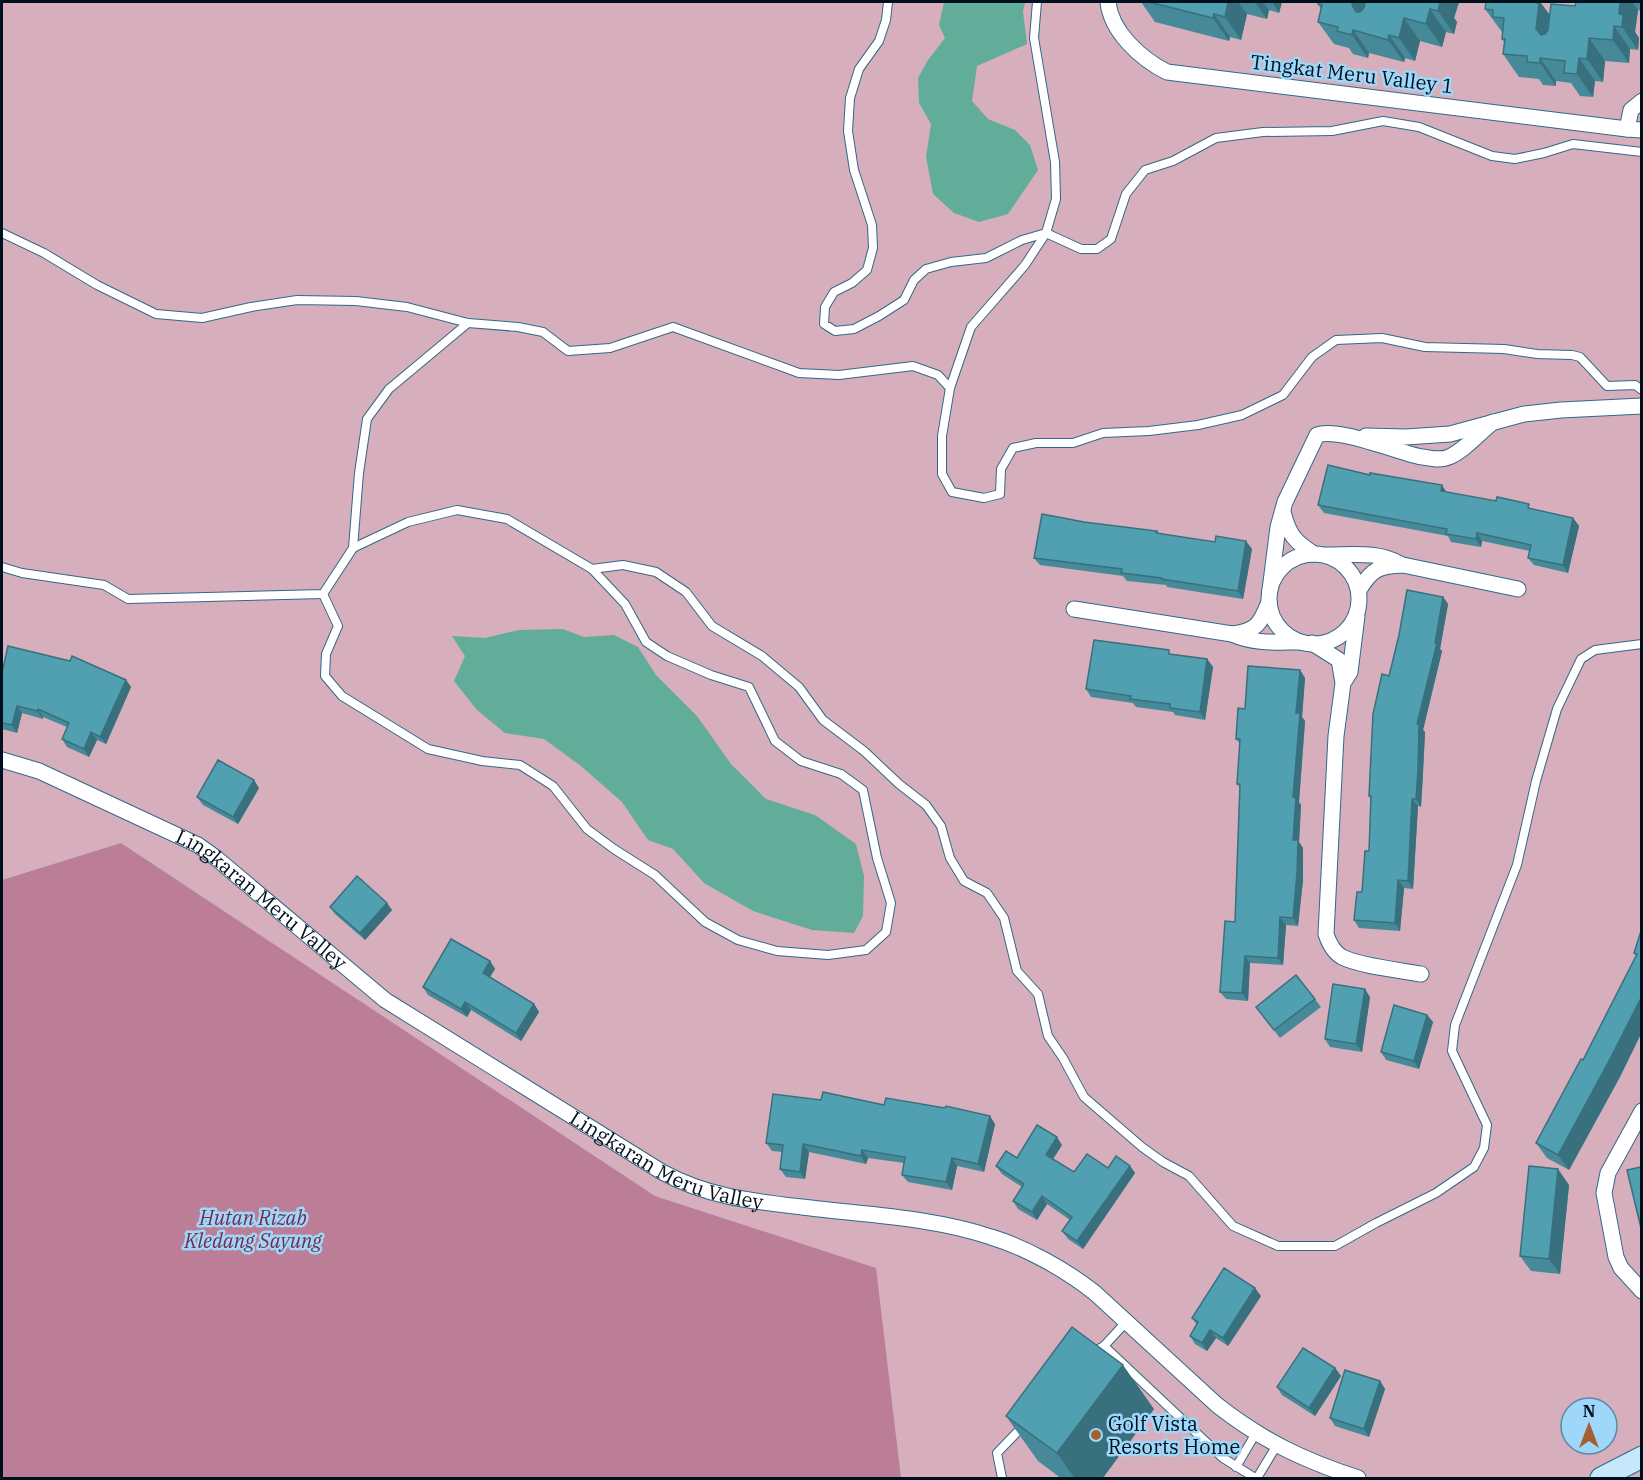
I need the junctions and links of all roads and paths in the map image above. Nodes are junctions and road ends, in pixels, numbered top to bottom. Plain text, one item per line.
1 (888, 2) edge
2 (1037, 2) edge
3 (1108, 2) edge
4 (1641, 101) edge
5 (1634, 129) edge
6 (1641, 152) edge
7 (2, 233) edge
8 (1046, 233) junction
9 (468, 323) junction
10 (950, 388) junction
11 (1641, 390) edge
12 (1641, 406) edge
13 (1493, 422) junction
14 (1344, 435) junction
15 (1283, 512) junction
16 (353, 548) junction
17 (1319, 554) junction
18 (1403, 565) junction
19 (2, 567) edge
20 (592, 569) junction
21 (1518, 589) dead end
22 (1359, 590) junction
23 (323, 594) junction
24 (1270, 596) junction
25 (1074, 609) dead end
26 (1358, 612) junction
27 (1232, 634) junction
28 (1308, 643) junction
29 (1641, 644) edge
30 (1344, 683) junction
31 (2, 760) edge
32 (1421, 974) dead end
33 (1641, 1111) edge
34 (1641, 1291) edge
35 (1127, 1322) junction
36 (1104, 1346) junction
37 (1087, 1359) edge
38 (1030, 1419) edge
39 (1256, 1433) junction
40 (1277, 1445) junction
41 (1641, 1457) edge
42 (1236, 1467) junction
43 (1612, 1476) edge
44 (1002, 1479) edge
45 (1256, 1479) edge
46 (1358, 1479) edge

1 - 8 lane
2 - 8 lane
3 - 5 street, Tingkat Meru Valley 1
4 - 5 street
6 - 8 lane
7 - 9 lane
8 - 10 lane
9 - 10 lane
9 - 16 lane
10 - 11 lane
12 - 13 street
13 - 14 street
13 - 14 street
14 - 15 street
15 - 17 street
15 - 24 street
16 - 20 lane
16 - 23 lane
17 - 18 street
17 - 22 street
17 - 24 street
18 - 21 street
18 - 22 street
19 - 23 lane
20 - 23 lane
20 - 29 lane
22 - 26 street
24 - 27 street
24 - 28 street
25 - 27 street
26 - 28 street
26 - 30 street
27 - 28 street
28 - 30 street
30 - 32 street
31 - 35 street, Lingkaran Meru Valley
33 - 34 street
35 - 36 lane
35 - 39 street, Lingkaran Meru Valley
36 - 37 lane
36 - 42 lane
38 - 44 lane
39 - 40 street, Lingkaran Meru Valley
39 - 42 lane
40 - 45 lane
40 - 46 street, Lingkaran Meru Valley
41 - 43 street
42 - 45 lane

